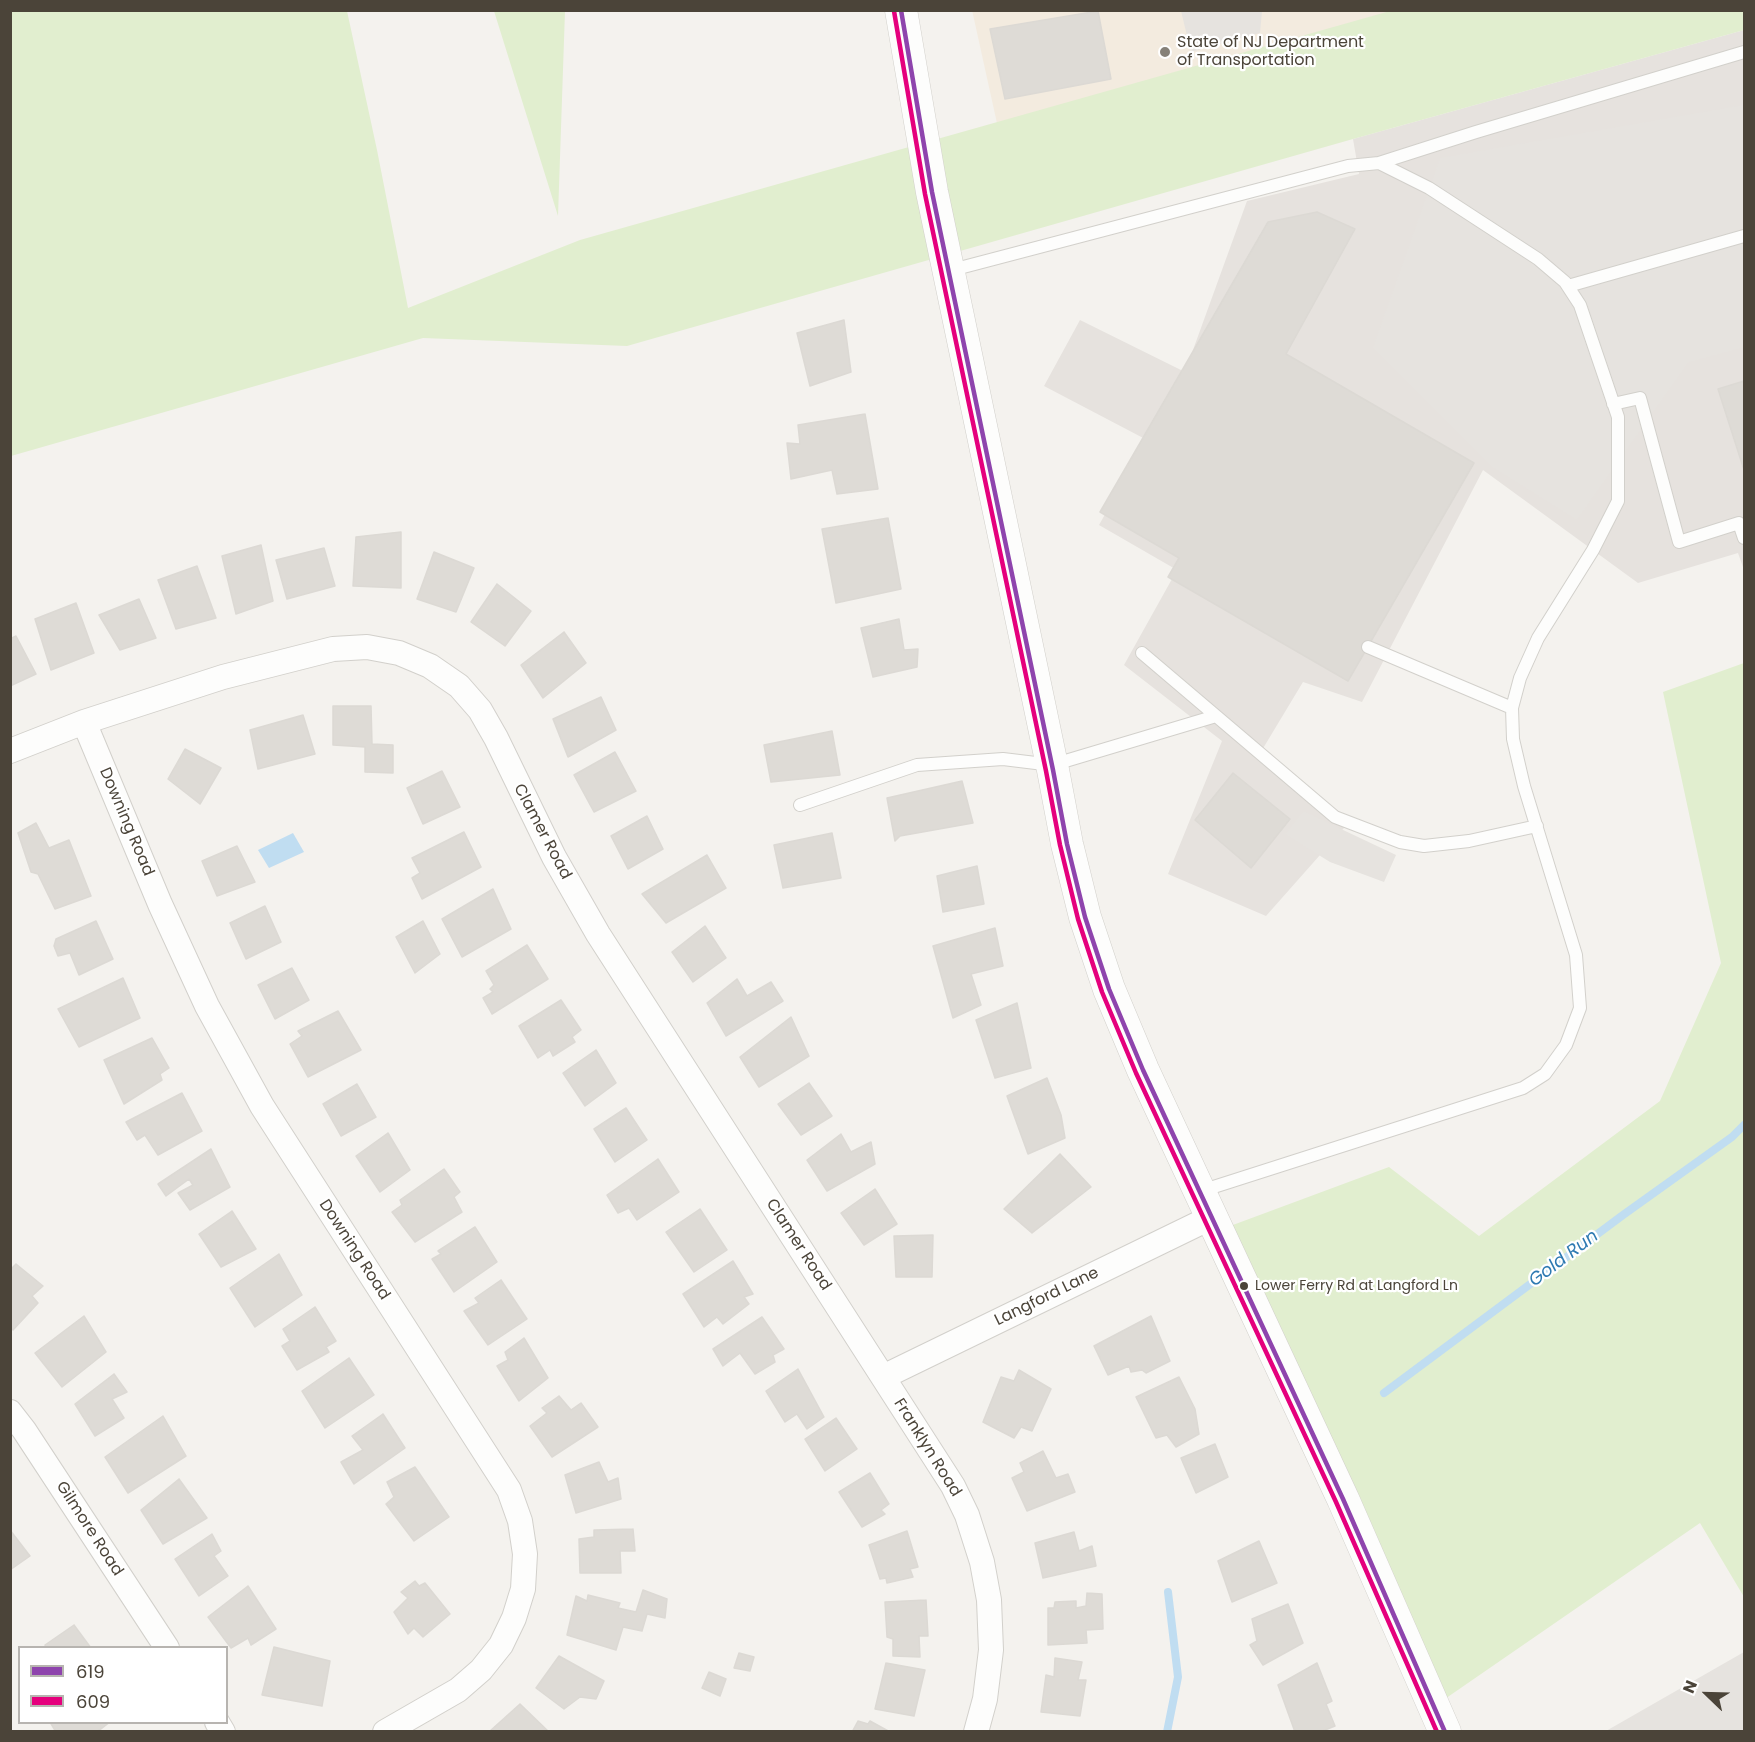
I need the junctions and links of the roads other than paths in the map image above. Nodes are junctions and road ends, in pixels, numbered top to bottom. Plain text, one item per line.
1 (901, 10) edge
2 (1744, 52) edge
3 (1379, 163) junction
4 (1744, 236) edge
5 (948, 271) junction
6 (1568, 286) junction
7 (1613, 404) junction
8 (1744, 538) edge
9 (1368, 647) dead end
10 (1142, 653) dead end
11 (1512, 708) junction
12 (1216, 716) junction
13 (84, 722) junction
14 (10, 751) edge
15 (1052, 765) junction
16 (800, 805) dead end
17 (1536, 826) junction
18 (1206, 1204) junction
19 (883, 1377) junction
20 (10, 1412) edge
21 (166, 1646) edge
22 (385, 1731) edge
23 (976, 1731) edge
24 (1445, 1731) edge

1 - 5 street
2 - 3 lane
3 - 5 lane
3 - 6 lane
4 - 6 lane
5 - 15 street
6 - 7 lane
7 - 8 lane
7 - 11 lane
9 - 11 lane
10 - 12 lane
11 - 17 lane
12 - 15 lane
12 - 17 lane
13 - 14 street, Clamer Road
13 - 19 street, Clamer Road
13 - 22 street, Downing Road
15 - 16 lane
15 - 18 street
17 - 18 lane
18 - 19 street, Langford Lane
18 - 24 street
19 - 23 street, Franklyn Road
20 - 21 street, Gilmore Road

